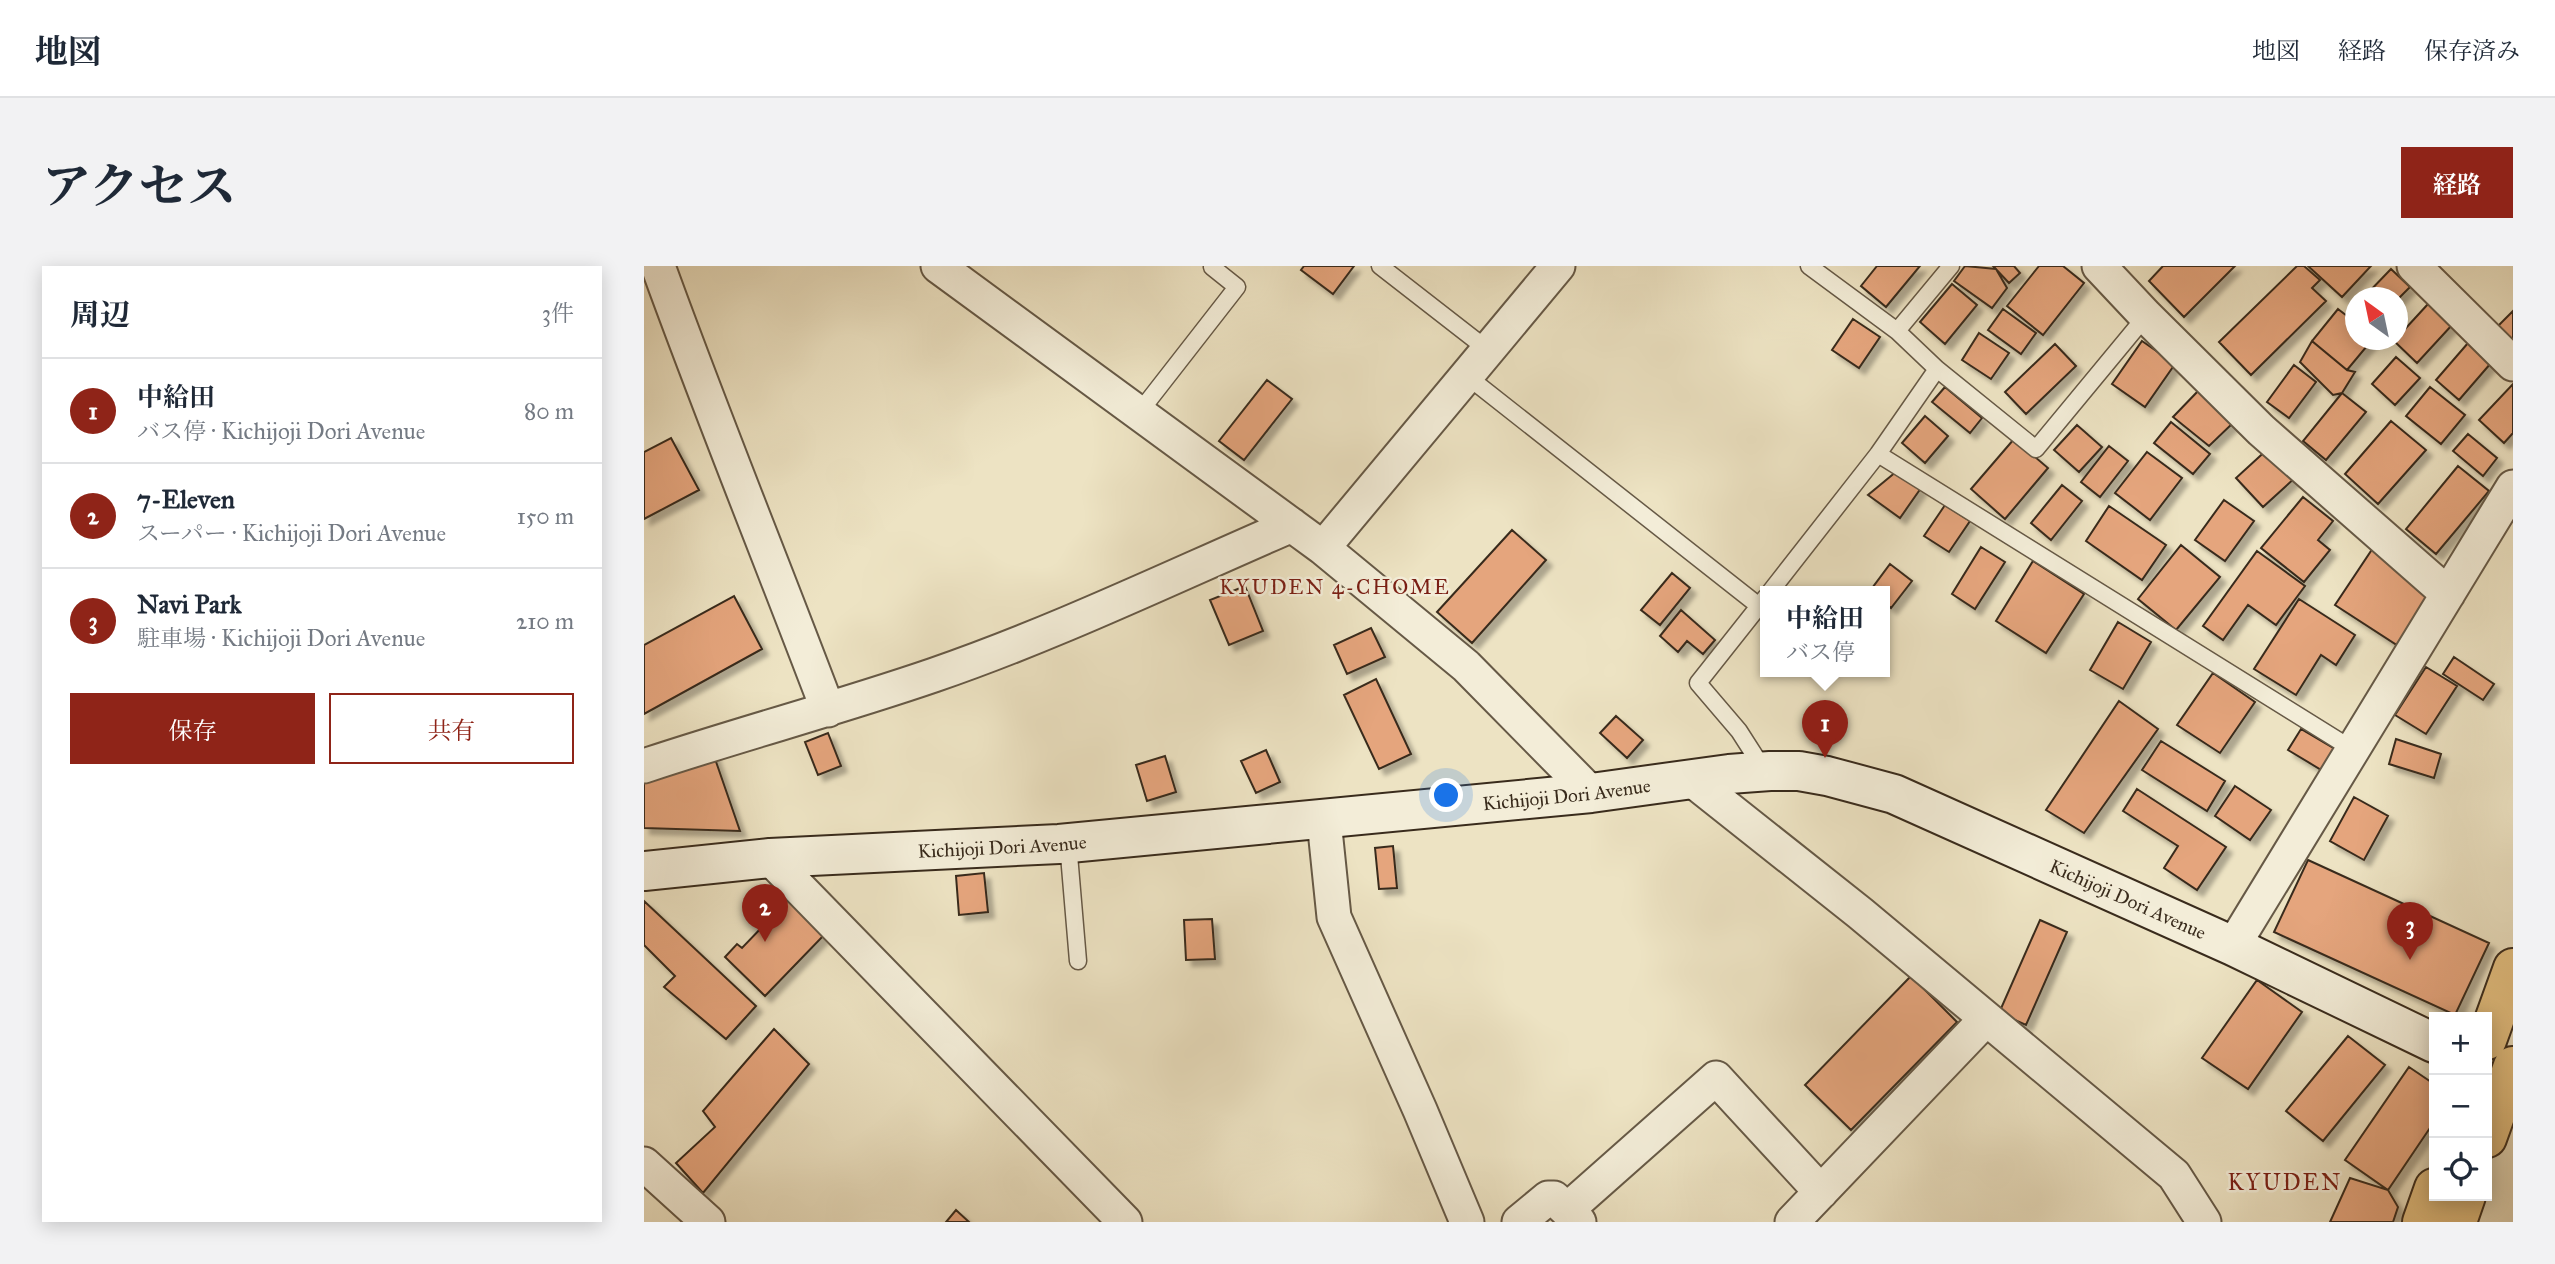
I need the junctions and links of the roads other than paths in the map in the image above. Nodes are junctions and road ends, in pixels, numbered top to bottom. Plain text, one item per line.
1 (658, 266) edge
2 (1380, 266) edge
3 (1558, 266) edge
4 (1809, 266) edge
5 (1951, 266) edge
6 (2099, 266) edge
7 (2414, 266) edge
8 (1212, 267) edge
9 (953, 270) edge
10 (2146, 316) junction
11 (1898, 331) junction
12 (1488, 350) junction
13 (2513, 364) edge
14 (1937, 369) junction
15 (1467, 376) junction
16 (1138, 414) junction
17 (1878, 454) junction
18 (2513, 487) edge
19 (1292, 525) junction
20 (1322, 548) junction
21 (1775, 586) edge
22 (2448, 594) junction
23 (1760, 600) edge
24 (1760, 604) edge
25 (828, 710) junction
26 (2352, 748) junction
27 (644, 766) edge
28 (1765, 772) junction
29 (1691, 779) junction
30 (1591, 793) junction
31 (1324, 820) junction
32 (1068, 843) junction
33 (770, 858) junction
34 (644, 871) edge
35 (2232, 946) junction
36 (1078, 961) dead end
37 (2513, 968) edge
38 (1985, 1020) junction
39 (2492, 1026) edge
40 (2429, 1041) edge
41 (2503, 1071) edge
42 (2492, 1117) edge
43 (651, 1177) edge
44 (1821, 1192) junction
45 (2429, 1201) edge
46 (2464, 1201) edge
47 (1574, 1216) edge
48 (708, 1222) edge
49 (1125, 1222) edge
50 (1467, 1222) edge
51 (1520, 1222) edge
52 (1792, 1222) edge
53 (2204, 1222) edge
54 (2422, 1222) edge
55 (2457, 1222) edge

1 - 25 street
2 - 12 lane
3 - 12 street
4 - 11 lane
5 - 11 lane
6 - 10 street
7 - 13 street
8 - 16 lane
9 - 16 street
10 - 14 lane
10 - 22 street
11 - 14 lane
12 - 15 street
14 - 17 lane
15 - 20 street
15 - 23 lane
16 - 19 street
17 - 21 lane
17 - 26 lane
18 - 22 street
19 - 20 street
19 - 25 street
20 - 30 street
22 - 26 street
24 - 28 lane
25 - 27 street
26 - 35 street
28 - 29 main road, Kichijoji Dori Avenue
28 - 35 main road, Kichijoji Dori Avenue
29 - 30 main road, Kichijoji Dori Avenue
29 - 38 street
30 - 31 main road, Kichijoji Dori Avenue
31 - 32 main road, Kichijoji Dori Avenue
31 - 50 street
32 - 33 main road, Kichijoji Dori Avenue
32 - 36 lane
33 - 34 main road, Kichijoji Dori Avenue
33 - 49 street
35 - 40 main road, Kichijoji Dori Avenue
37 - 39 highway
38 - 44 street
38 - 53 street
41 - 42 highway
43 - 48 street
44 - 47 street
44 - 52 street
45 - 54 highway
46 - 55 highway
47 - 51 street

